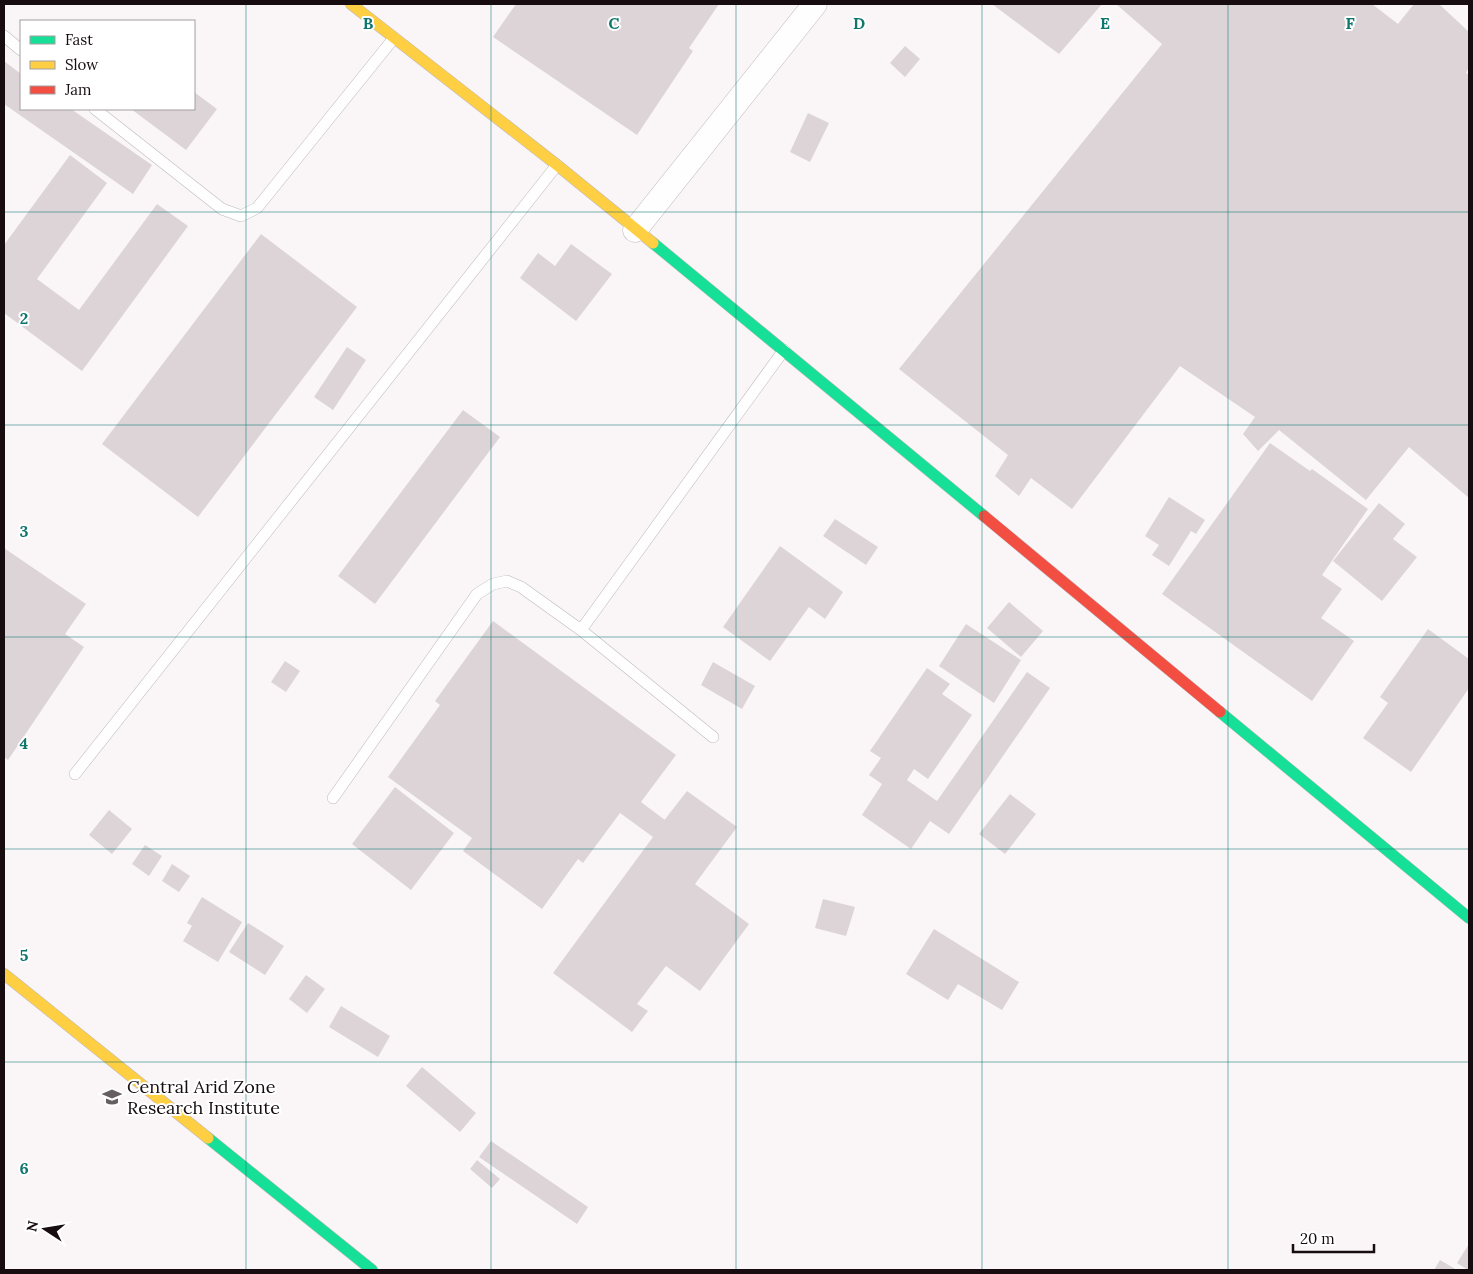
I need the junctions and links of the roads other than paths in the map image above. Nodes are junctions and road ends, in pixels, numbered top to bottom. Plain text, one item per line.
1 (350, 4) edge
2 (816, 4) edge
3 (4, 36) edge
4 (394, 38) junction
5 (20, 49) edge
6 (97, 110) edge
7 (557, 166) junction
8 (634, 230) junction
9 (784, 350) junction
10 (581, 630) junction
11 (713, 737) dead end
12 (75, 774) dead end
13 (333, 798) dead end
14 (1469, 918) edge
15 (4, 974) edge
16 (372, 1270) edge

1 - 4 street
2 - 8 street
3 - 5 lane
4 - 6 lane
4 - 7 street
7 - 8 street
7 - 12 lane
8 - 9 street
9 - 10 lane
9 - 14 street
10 - 11 lane
10 - 13 lane
15 - 16 street

